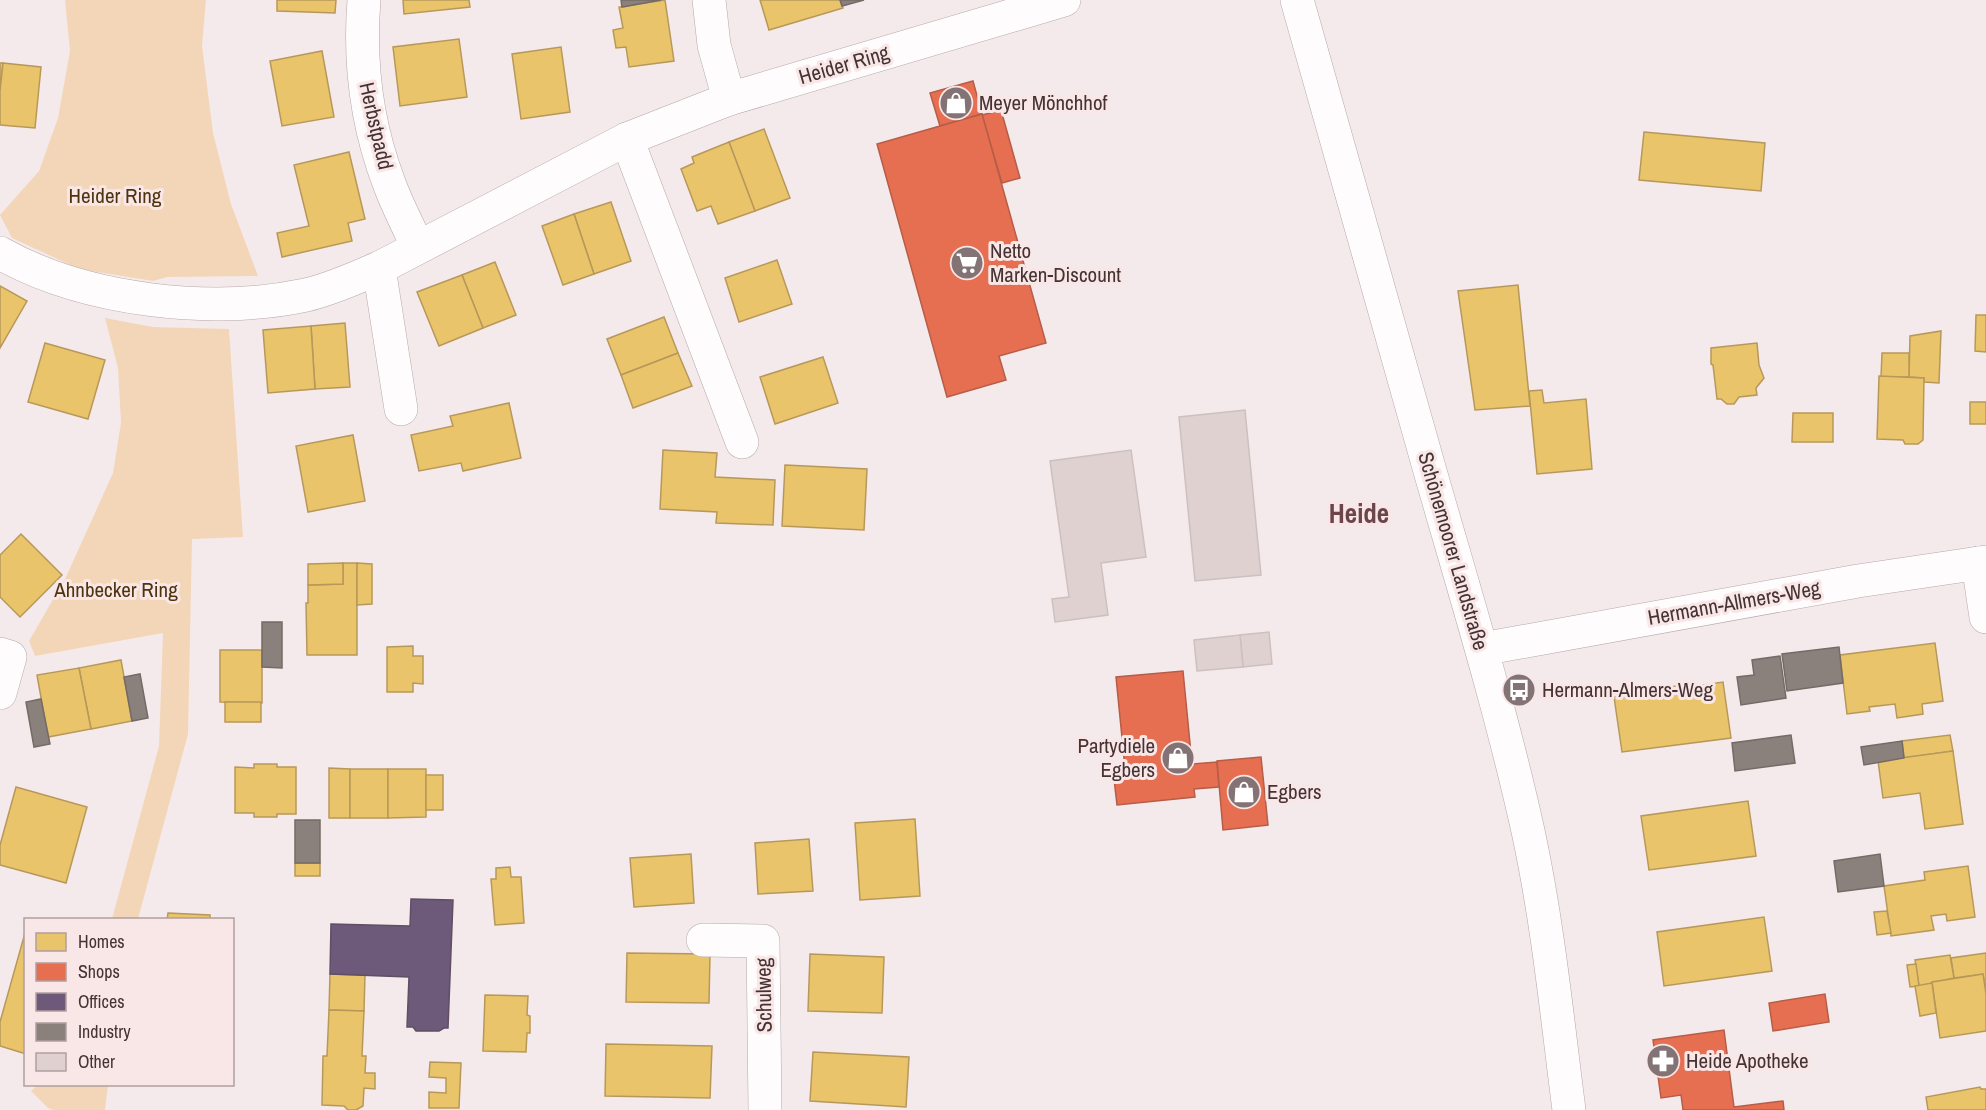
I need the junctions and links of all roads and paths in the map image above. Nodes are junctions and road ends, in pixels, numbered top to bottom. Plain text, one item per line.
1 (364, 0) edge
2 (709, 0) edge
3 (1064, 0) edge
4 (1297, 0) edge
5 (729, 99) junction
6 (627, 139) junction
7 (418, 247) junction
8 (0, 253) edge
9 (379, 268) junction
10 (401, 409) dead end
11 (742, 442) dead end
12 (1982, 562) edge
13 (1986, 617) edge
14 (1482, 649) junction
15 (0, 654) edge
16 (0, 693) edge
17 (703, 940) dead end
18 (765, 1110) edge
19 (1569, 1110) edge

1 - 7 street, Herbstpadd
2 - 5 street
3 - 5 street, Heider Ring
4 - 14 street, Schönemoorer Landstraße
5 - 6 street, Heider Ring
6 - 7 street, Heider Ring
6 - 11 street
7 - 9 street, Heider Ring
8 - 9 street, Heider Ring
9 - 10 street
12 - 13 street
12 - 14 street, Hermann-Allmers-Weg
14 - 19 street, Schönemoorer Landstraße
15 - 16 street
17 - 18 street, Schulweg

